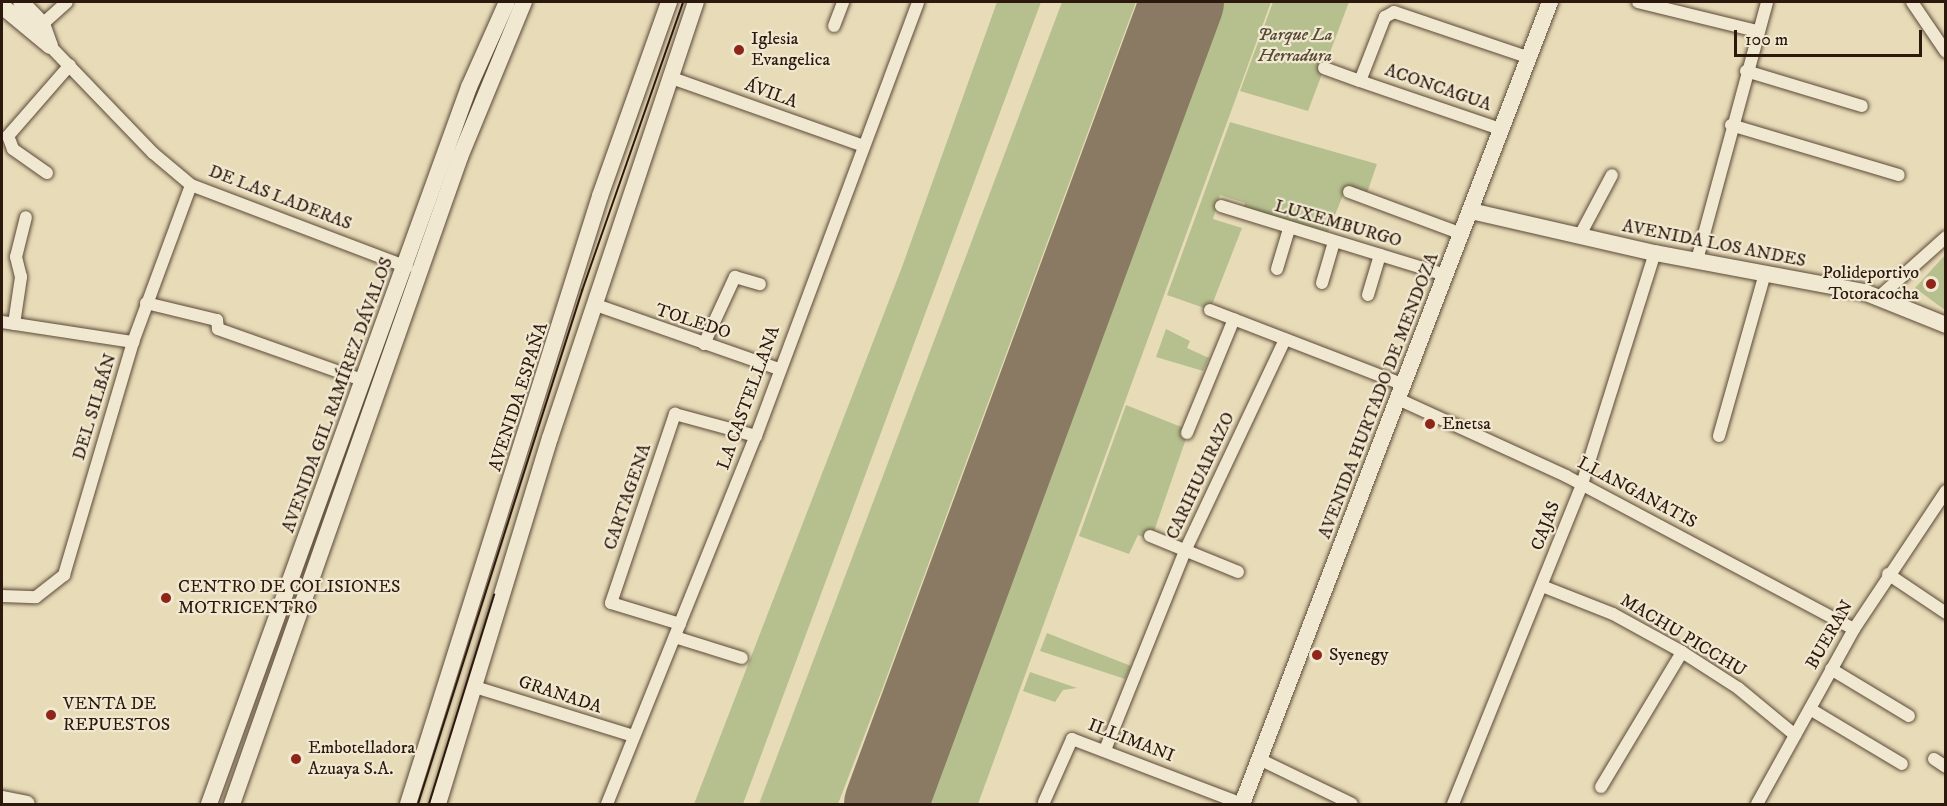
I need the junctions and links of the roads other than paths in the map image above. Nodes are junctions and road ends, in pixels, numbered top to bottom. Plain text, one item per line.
1 (21, 2) edge
2 (67, 2) edge
3 (507, 2) edge
4 (524, 2) edge
5 (669, 2) edge
6 (696, 2) edge
7 (843, 2) edge
8 (918, 2) edge
9 (1548, 2) edge
10 (1638, 2) edge
11 (1767, 2) edge
12 (1912, 2) edge
13 (2, 6) edge
14 (834, 26) dead end
15 (37, 30) junction
16 (1757, 31) junction
17 (50, 46) joint
18 (1946, 52) edge
19 (1530, 58) junction
20 (70, 65) junction
21 (1324, 68) dead end
22 (1746, 71) junction
23 (669, 77) junction
24 (1360, 81) junction
25 (1862, 106) dead end
26 (1731, 125) junction
27 (1503, 130) junction
28 (458, 140) junction
29 (861, 145) junction
30 (47, 173) dead end
31 (1612, 175) dead end
32 (1899, 175) dead end
33 (191, 185) junction
34 (1349, 192) dead end
35 (1221, 206) dead end
36 (1471, 211) junction
37 (26, 217) dead end
38 (1289, 229) junction
39 (1462, 234) junction
40 (1579, 237) junction
41 (1946, 237) edge
42 (1334, 242) junction
43 (1655, 253) junction
44 (1380, 255) junction
45 (1697, 260) junction
46 (407, 267) junction
47 (1277, 269) dead end
48 (1765, 273) junction
49 (1445, 275) junction
50 (1322, 283) dead end
51 (760, 284) dead end
52 (1368, 295) dead end
53 (1879, 297) junction
54 (146, 303) junction
55 (596, 305) junction
56 (1210, 310) dead end
57 (1234, 319) junction
58 (8, 323) edge
59 (1946, 326) edge
60 (1285, 339) junction
61 (133, 342) junction
62 (704, 344) junction
63 (779, 369) junction
64 (362, 380) junction
65 (1401, 392) junction
66 (1187, 433) dead end
67 (756, 436) junction
68 (1719, 436) dead end
69 (1582, 484) junction
70 (1946, 491) edge
71 (1150, 536) dead end
72 (1185, 551) junction
73 (1238, 572) dead end
74 (1888, 574) junction
75 (1542, 586) junction
76 (2, 596) edge
77 (1946, 613) edge
78 (680, 624) junction
79 (1854, 629) junction
80 (675, 637) junction
81 (1682, 652) junction
82 (742, 658) dead end
83 (1831, 669) junction
84 (475, 687) junction
85 (1810, 709) junction
86 (1909, 716) dead end
87 (1795, 735) junction
88 (633, 736) junction
89 (1106, 750) junction
90 (1259, 759) junction
91 (1934, 759) dead end
92 (1902, 764) dead end
93 (1946, 767) edge
94 (1600, 787) dead end
95 (2, 799) edge
96 (1044, 802) dead end
97 (27, 804) edge
98 (209, 804) edge
99 (232, 804) edge
100 (408, 804) edge
101 (438, 804) edge
102 (607, 804) edge
103 (1242, 804) edge
104 (1352, 804) edge
105 (1453, 804) edge
106 (1759, 804) edge

1 - 15 main road, DE LAS LADERAS
2 - 15 street
3 - 28 main road, AVENIDA GIL RAMÍREZ DÁVALOS
4 - 28 main road, AVENIDA GIL RAMÍREZ DÁVALOS
5 - 100 main road, AVENIDA ESPAÑA
6 - 23 main road
7 - 14 street
8 - 29 street, LA CASTELLANA
9 - 19 main road, AVENIDA HURTADO DE MENDOZA
10 - 16 street
11 - 16 street
12 - 18 street
13 - 15 main road, DE LAS LADERAS
15 - 17 main road, DE LAS LADERAS
16 - 22 street
17 - 20 street, DE LAS LADERAS
19 - 24 street, ACONCAGUA
19 - 27 main road, AVENIDA HURTADO DE MENDOZA
20 - 30 street
20 - 33 street, DE LAS LADERAS
21 - 24 street, ACONCAGUA
22 - 25 street
22 - 26 street
23 - 29 street, ÁVILA
23 - 55 main road
24 - 27 street, ACONCAGUA
26 - 32 street
26 - 45 street
27 - 36 main road, AVENIDA HURTADO DE MENDOZA
28 - 46 main road, AVENIDA GIL RAMÍREZ DÁVALOS
28 - 99 main road, AVENIDA GIL RAMÍREZ DÁVALOS
29 - 63 street, LA CASTELLANA
31 - 40 street
33 - 46 street, DE LAS LADERAS
33 - 54 street, DEL SILBÁN
34 - 39 street
35 - 38 street, LUXEMBURGO
36 - 39 main road, AVENIDA HURTADO DE MENDOZA
36 - 40 main road, AVENIDA LOS ANDES
37 - 58 street
38 - 42 street, LUXEMBURGO
38 - 47 street
39 - 49 main road, AVENIDA HURTADO DE MENDOZA
40 - 43 main road, AVENIDA LOS ANDES
41 - 53 street
42 - 44 street, LUXEMBURGO
42 - 50 street
43 - 45 main road, AVENIDA LOS ANDES
43 - 69 street, CAJAS
44 - 49 street, LUXEMBURGO
44 - 52 street
45 - 48 main road, AVENIDA LOS ANDES
46 - 64 main road, AVENIDA GIL RAMÍREZ DÁVALOS
48 - 53 main road, AVENIDA LOS ANDES
48 - 68 street
49 - 65 main road, AVENIDA HURTADO DE MENDOZA
51 - 62 street
53 - 59 main road, AVENIDA LOS ANDES
54 - 61 street, DEL SILBÁN
54 - 64 street
55 - 62 street, TOLEDO
55 - 84 main road
56 - 57 street
57 - 60 street
57 - 66 street
58 - 61 street
60 - 65 street
60 - 72 street, CARIHUAIRAZO
61 - 76 street, DEL SILBÁN
62 - 63 street, TOLEDO
63 - 67 street, LA CASTELLANA
64 - 98 main road, AVENIDA GIL RAMÍREZ DÁVALOS
65 - 69 street, LLANGANATIS
65 - 90 main road, AVENIDA HURTADO DE MENDOZA
67 - 78 street, LA CASTELLANA
67 - 78 street, CARTAGENA
69 - 75 street, CAJAS
69 - 79 street, LLANGANATIS
70 - 74 street, BUERAN
71 - 72 street
72 - 73 street
72 - 89 street, CARIHUAIRAZO
74 - 77 street
74 - 79 street, BUERAN
75 - 81 street, MACHU PICCHU
75 - 105 street, CAJAS
78 - 80 street, LA CASTELLANA
79 - 83 street, BUERAN
80 - 82 street
80 - 88 street, LA CASTELLANA
81 - 87 street, MACHU PICCHU
81 - 94 street
83 - 85 street, BUERAN
83 - 86 street
84 - 88 street, GRANADA
84 - 101 main road
85 - 87 street, BUERAN
85 - 92 street
87 - 106 street, BUERAN
88 - 102 street, LA CASTELLANA
89 - 96 street, ILLIMANI
89 - 103 street, ILLIMANI
90 - 103 main road, AVENIDA HURTADO DE MENDOZA
90 - 104 street
91 - 93 street
95 - 97 main road

